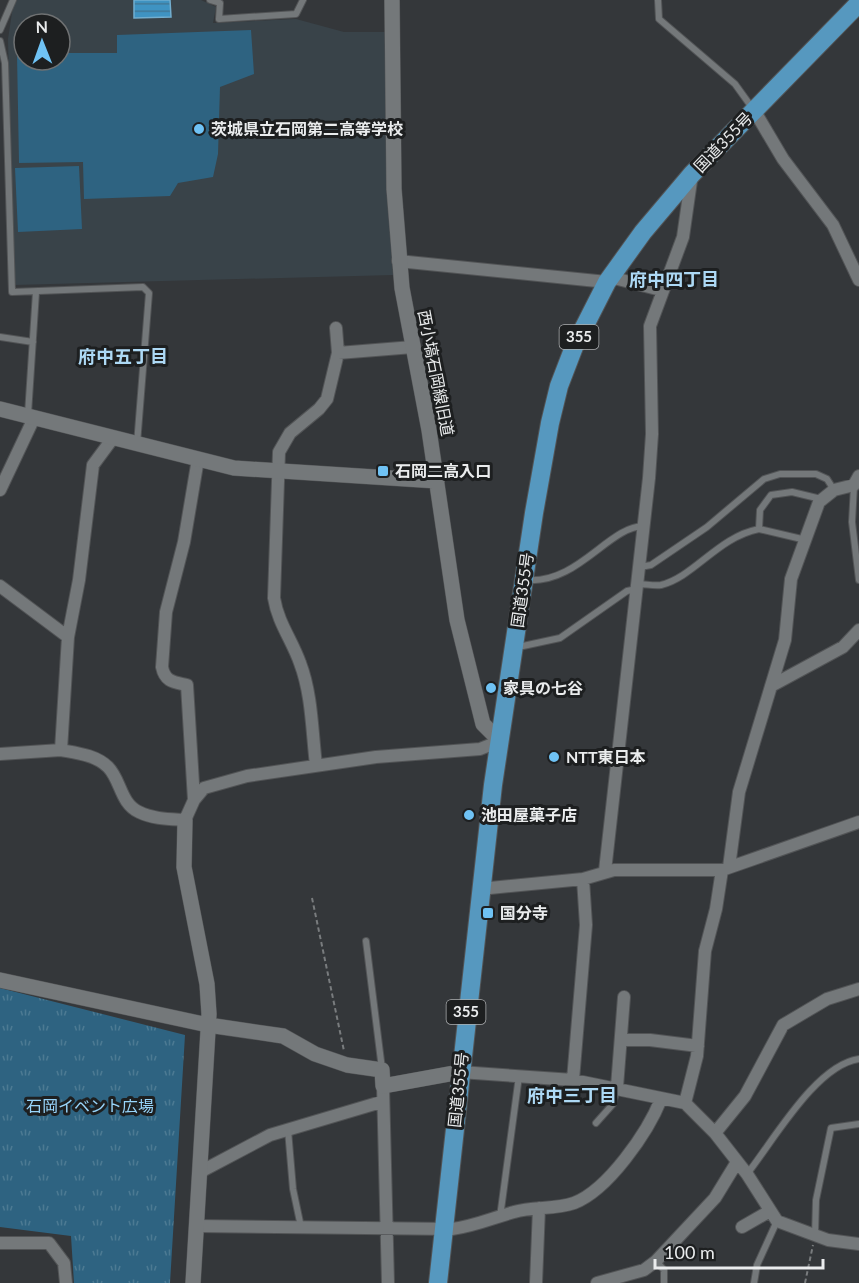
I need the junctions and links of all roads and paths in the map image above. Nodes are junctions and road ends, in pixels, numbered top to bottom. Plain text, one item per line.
1 (12, 0) edge
2 (210, 0) edge
3 (303, 0) edge
4 (392, 0) edge
5 (658, 0) edge
6 (851, 12) edge
7 (0, 30) edge
8 (0, 41) edge
9 (754, 111) junction
10 (692, 174) junction
11 (398, 261) junction
12 (609, 279) junction
13 (859, 280) edge
14 (661, 290) junction
15 (36, 292) junction
16 (336, 328) dead end
17 (0, 337) edge
18 (33, 342) junction
19 (413, 347) junction
20 (338, 353) junction
21 (0, 409) edge
22 (31, 417) junction
23 (113, 438) junction
24 (137, 444) junction
25 (198, 459) junction
26 (278, 472) junction
27 (437, 481) junction
28 (857, 482) edge
29 (0, 490) edge
30 (834, 490) junction
31 (822, 499) junction
32 (644, 526) junction
33 (759, 529) junction
34 (807, 540) junction
35 (640, 567) junction
36 (524, 580) junction
37 (859, 580) edge
38 (0, 586) edge
39 (638, 586) junction
40 (859, 630) edge
41 (68, 637) junction
42 (523, 646) dead end
43 (771, 686) junction
44 (500, 741) junction
45 (61, 750) junction
46 (0, 754) edge
47 (316, 765) junction
48 (194, 800) junction
49 (185, 820) junction
50 (859, 822) edge
51 (726, 868) junction
52 (605, 872) junction
53 (584, 879) junction
54 (480, 889) junction
55 (312, 898) dead end
56 (366, 942) dead end
57 (0, 980) edge
58 (859, 989) edge
59 (624, 997) dead end
60 (208, 1025) junction
61 (622, 1040) junction
62 (698, 1046) junction
63 (859, 1059) edge
64 (347, 1065) junction
65 (460, 1072) junction
66 (519, 1076) junction
67 (382, 1078) junction
68 (573, 1080) junction
69 (617, 1087) junction
70 (661, 1099) junction
71 (381, 1102) junction
72 (685, 1103) junction
73 (596, 1123) dead end
74 (859, 1124) edge
75 (288, 1129) junction
76 (715, 1133) junction
77 (738, 1162) junction
78 (200, 1172) junction
79 (747, 1174) junction
80 (539, 1208) junction
81 (774, 1216) junction
82 (500, 1217) junction
83 (197, 1226) junction
84 (742, 1227) dead end
85 (301, 1228) junction
86 (387, 1228) junction
87 (442, 1229) junction
88 (815, 1237) junction
89 (0, 1243) edge
90 (859, 1244) edge
91 (656, 1261) junction
92 (66, 1283) edge
93 (193, 1283) edge
94 (388, 1283) edge
95 (438, 1283) edge
96 (536, 1283) edge
97 (597, 1283) edge
98 (664, 1283) edge
99 (754, 1283) edge
100 (805, 1283) edge

1 - 7 lane
2 - 3 lane
4 - 11 street, 西小塙石岡線旧道
5 - 9 lane
6 - 9 highway, 国道355号 / 355
8 - 15 lane
9 - 10 highway, 国道355号 / 355
9 - 13 street
10 - 12 highway, 国道355号 / 355
10 - 14 street
11 - 12 street
11 - 19 street, 西小塙石岡線旧道
12 - 14 street
12 - 36 highway, 国道355号 / 355
14 - 32 street
15 - 18 lane
15 - 24 lane
16 - 20 street
17 - 18 lane
18 - 22 lane
19 - 20 street
19 - 27 street, 西小塙石岡線旧道
20 - 26 street
21 - 22 street
22 - 23 street
22 - 29 street
23 - 24 street
23 - 41 street
24 - 25 street
25 - 26 street
25 - 48 street
26 - 27 street
26 - 47 street
27 - 44 street, 西小塙石岡線旧道
28 - 30 street
28 - 37 lane
30 - 31 street
30 - 35 lane
31 - 33 lane
31 - 34 street
32 - 35 street
32 - 36 lane
33 - 34 lane
33 - 39 lane
34 - 43 street
35 - 39 street
36 - 44 highway, 国道355号 / 355
38 - 41 street
39 - 42 lane
39 - 52 street
40 - 43 street
41 - 45 street
43 - 51 street
44 - 47 street
44 - 54 highway, 国道355号 / 355
45 - 46 street
45 - 49 street
47 - 48 street
48 - 49 street
49 - 60 street
50 - 51 street
51 - 52 street
51 - 62 street
52 - 53 street
53 - 54 street
53 - 68 street
54 - 65 highway, 国道355号 / 355
55 - 64 path
56 - 67 lane
57 - 60 street
58 - 76 street
59 - 61 street
60 - 64 street
60 - 78 street
61 - 62 street
61 - 69 street
62 - 72 street
63 - 79 lane
64 - 67 street
65 - 66 street
65 - 67 street
65 - 87 highway, 国道355号 / 355
66 - 68 street
66 - 82 lane
67 - 71 street
68 - 69 street
69 - 70 street
69 - 73 lane
70 - 72 street
70 - 80 street
71 - 75 street
71 - 86 street
72 - 76 street
74 - 88 lane
75 - 78 street
75 - 85 lane
76 - 77 street
77 - 79 street
77 - 91 street
78 - 83 street
79 - 81 street
80 - 82 street
80 - 96 street
81 - 84 street
81 - 88 street
81 - 99 lane
82 - 87 street
83 - 85 street
83 - 93 street
85 - 86 street
86 - 87 street
86 - 94 street
87 - 95 highway, 国道355号 / 355
88 - 90 street
88 - 100 path
89 - 92 street
91 - 97 street
91 - 98 lane

